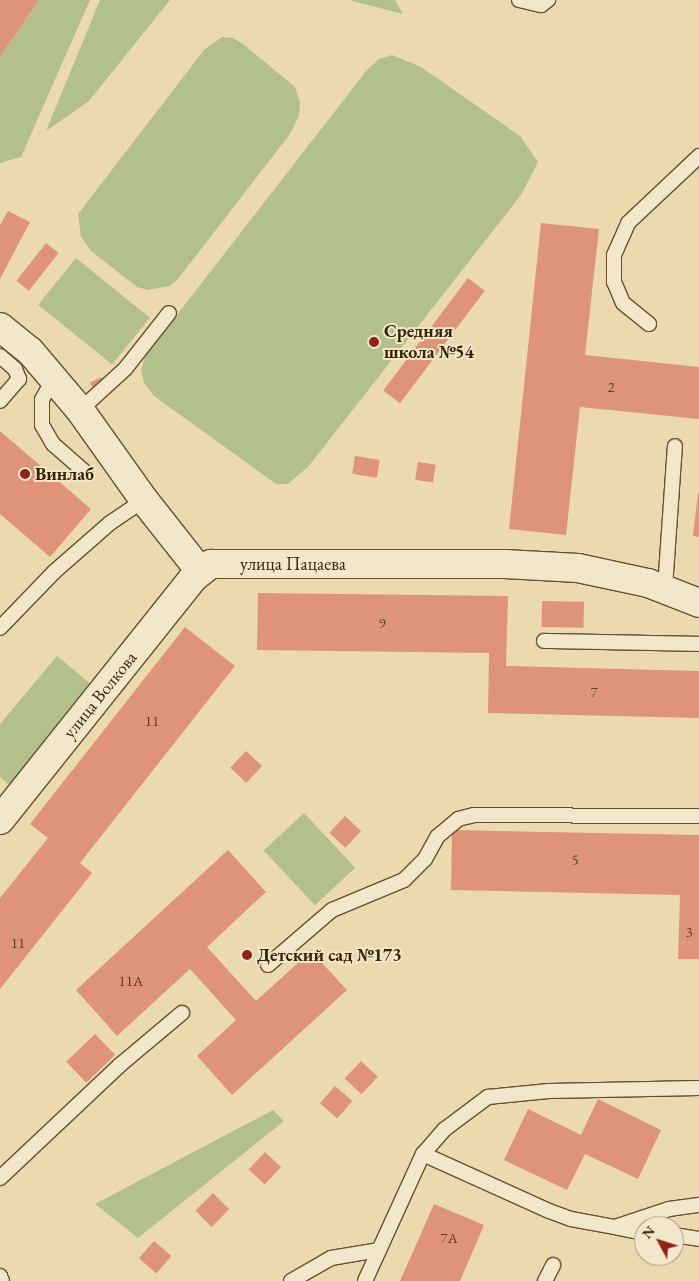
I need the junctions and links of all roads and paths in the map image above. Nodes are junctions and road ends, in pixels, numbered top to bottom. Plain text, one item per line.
1 (519, 0) edge
2 (548, 0) edge
3 (699, 156) edge
4 (169, 313) dead end
5 (648, 324) dead end
6 (0, 328) edge
7 (0, 356) edge
8 (54, 378) junction
9 (0, 401) edge
10 (80, 410) junction
11 (675, 446) dead end
12 (86, 473) dead end
13 (144, 500) junction
14 (200, 570) junction
15 (665, 588) junction
16 (699, 604) edge
17 (0, 628) edge
18 (544, 641) dead end
19 (699, 644) edge
20 (699, 816) edge
21 (0, 820) edge
22 (268, 965) dead end
23 (182, 1013) dead end
24 (699, 1088) edge
25 (423, 1154) junction
26 (0, 1178) edge
27 (699, 1205) edge
28 (615, 1227) junction
29 (634, 1231) edge
30 (684, 1237) edge
31 (699, 1239) edge
32 (379, 1250) junction
33 (553, 1265) dead end
34 (0, 1276) edge
35 (2, 1281) edge
36 (290, 1281) edge
37 (364, 1281) edge
38 (544, 1281) edge

1 - 2 lane
3 - 5 lane
4 - 10 lane
6 - 8 street
7 - 9 lane
8 - 10 street
8 - 12 lane
10 - 13 street
11 - 15 lane
13 - 14 street
13 - 17 lane
14 - 15 street, улица Пацаева
14 - 21 street, улица Волкова
15 - 16 street, улица Пацаева
18 - 19 lane
20 - 22 lane
23 - 26 lane
24 - 25 lane
25 - 28 lane
25 - 32 lane
27 - 28 lane
28 - 29 lane
30 - 31 lane
32 - 36 lane
32 - 37 lane
33 - 38 lane
34 - 35 lane

